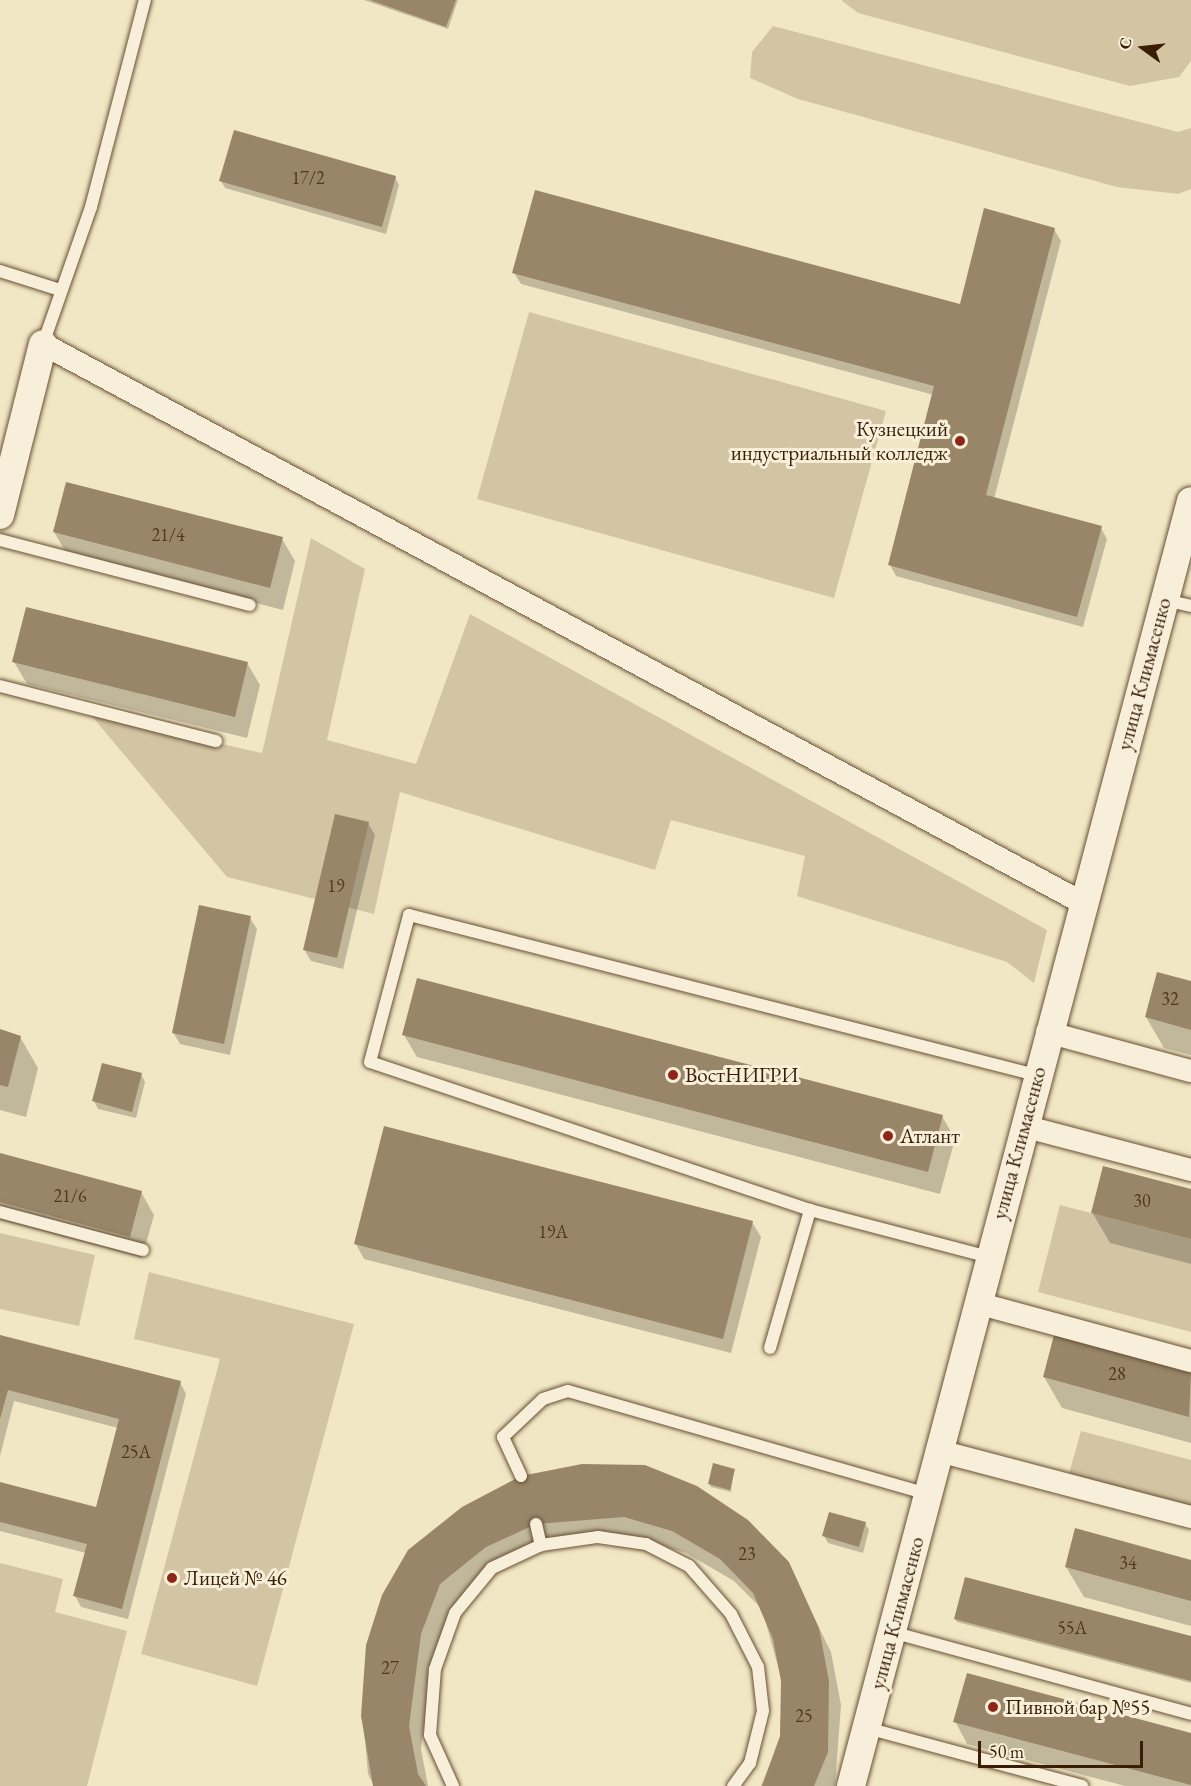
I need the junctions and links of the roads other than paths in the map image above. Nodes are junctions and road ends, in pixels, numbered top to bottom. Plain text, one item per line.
1 (145, 0) edge
2 (0, 271) edge
3 (60, 290) junction
4 (43, 344) junction
5 (1191, 501) edge
6 (0, 515) edge
7 (0, 540) edge
8 (1178, 603) edge
9 (250, 605) dead end
10 (0, 686) edge
11 (216, 741) dead end
12 (1083, 903) junction
13 (1047, 1032) junction
14 (1191, 1071) edge
15 (1036, 1075) junction
16 (1023, 1126) junction
17 (1191, 1170) edge
18 (810, 1210) junction
19 (0, 1212) edge
20 (143, 1250) dead end
21 (989, 1257) junction
22 (977, 1303) junction
23 (770, 1348) dead end
24 (1191, 1361) edge
25 (939, 1451) junction
26 (520, 1476) dead end
27 (928, 1494) junction
28 (1191, 1517) edge
29 (536, 1524) dead end
30 (541, 1545) junction
31 (892, 1632) junction
32 (1191, 1714) edge
33 (867, 1728) junction
34 (453, 1786) edge
35 (733, 1786) edge
36 (851, 1786) edge
37 (1082, 1786) edge

1 - 3 lane
2 - 3 lane
3 - 4 lane
4 - 6 street
4 - 12 street
5 - 8 street, улица Климасенко
7 - 9 lane
8 - 12 street, улица Климасенко
10 - 11 lane
12 - 13 street, улица Климасенко
13 - 14 street
13 - 15 street, улица Климасенко
15 - 16 street, улица Климасенко
15 - 18 lane
16 - 17 street
16 - 21 street, улица Климасенко
18 - 21 lane
18 - 23 lane
19 - 20 lane
21 - 22 street, улица Климасенко
22 - 24 street
22 - 25 street, улица Климасенко
25 - 27 street, улица Климасенко
25 - 28 street
26 - 27 lane
27 - 31 street, улица Климасенко
29 - 30 lane
30 - 34 lane
30 - 35 lane
31 - 32 lane
31 - 33 street, улица Климасенко
33 - 36 street, улица Климасенко
33 - 37 lane

